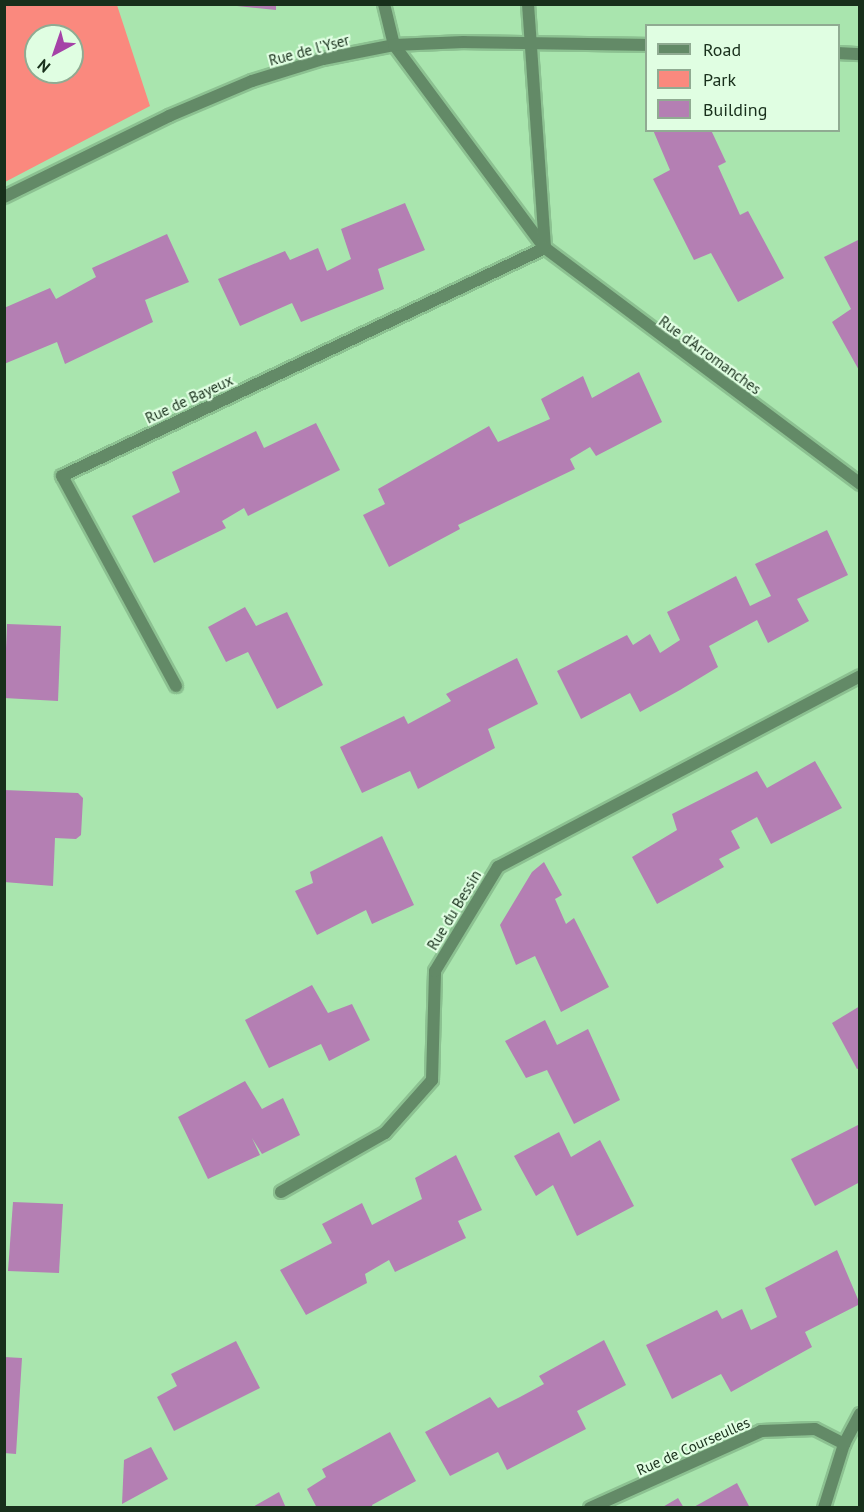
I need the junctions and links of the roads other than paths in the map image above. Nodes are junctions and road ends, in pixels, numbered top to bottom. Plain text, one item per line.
1 (384, 4) edge
2 (528, 4) edge
3 (529, 41) junction
4 (393, 45) junction
5 (645, 45) edge
6 (840, 53) edge
7 (860, 54) edge
8 (4, 197) edge
9 (545, 248) junction
10 (860, 484) edge
11 (860, 676) edge
12 (176, 686) dead end
13 (281, 1192) dead end
14 (860, 1414) edge
15 (844, 1444) junction
16 (590, 1508) edge
17 (824, 1508) edge

1 - 4 street
2 - 3 street
3 - 4 street, Rue de l'Yser
3 - 5 street, Rue de l'Yser
3 - 9 street
4 - 8 street, Rue de l'Yser
4 - 9 street, Rue d'Arromanches
6 - 7 street
9 - 10 street, Rue d'Arromanches
9 - 12 street, Rue de Bayeux
11 - 13 street, Rue du Bessin
14 - 15 street
15 - 16 street, Rue de Courseulles
15 - 17 street

